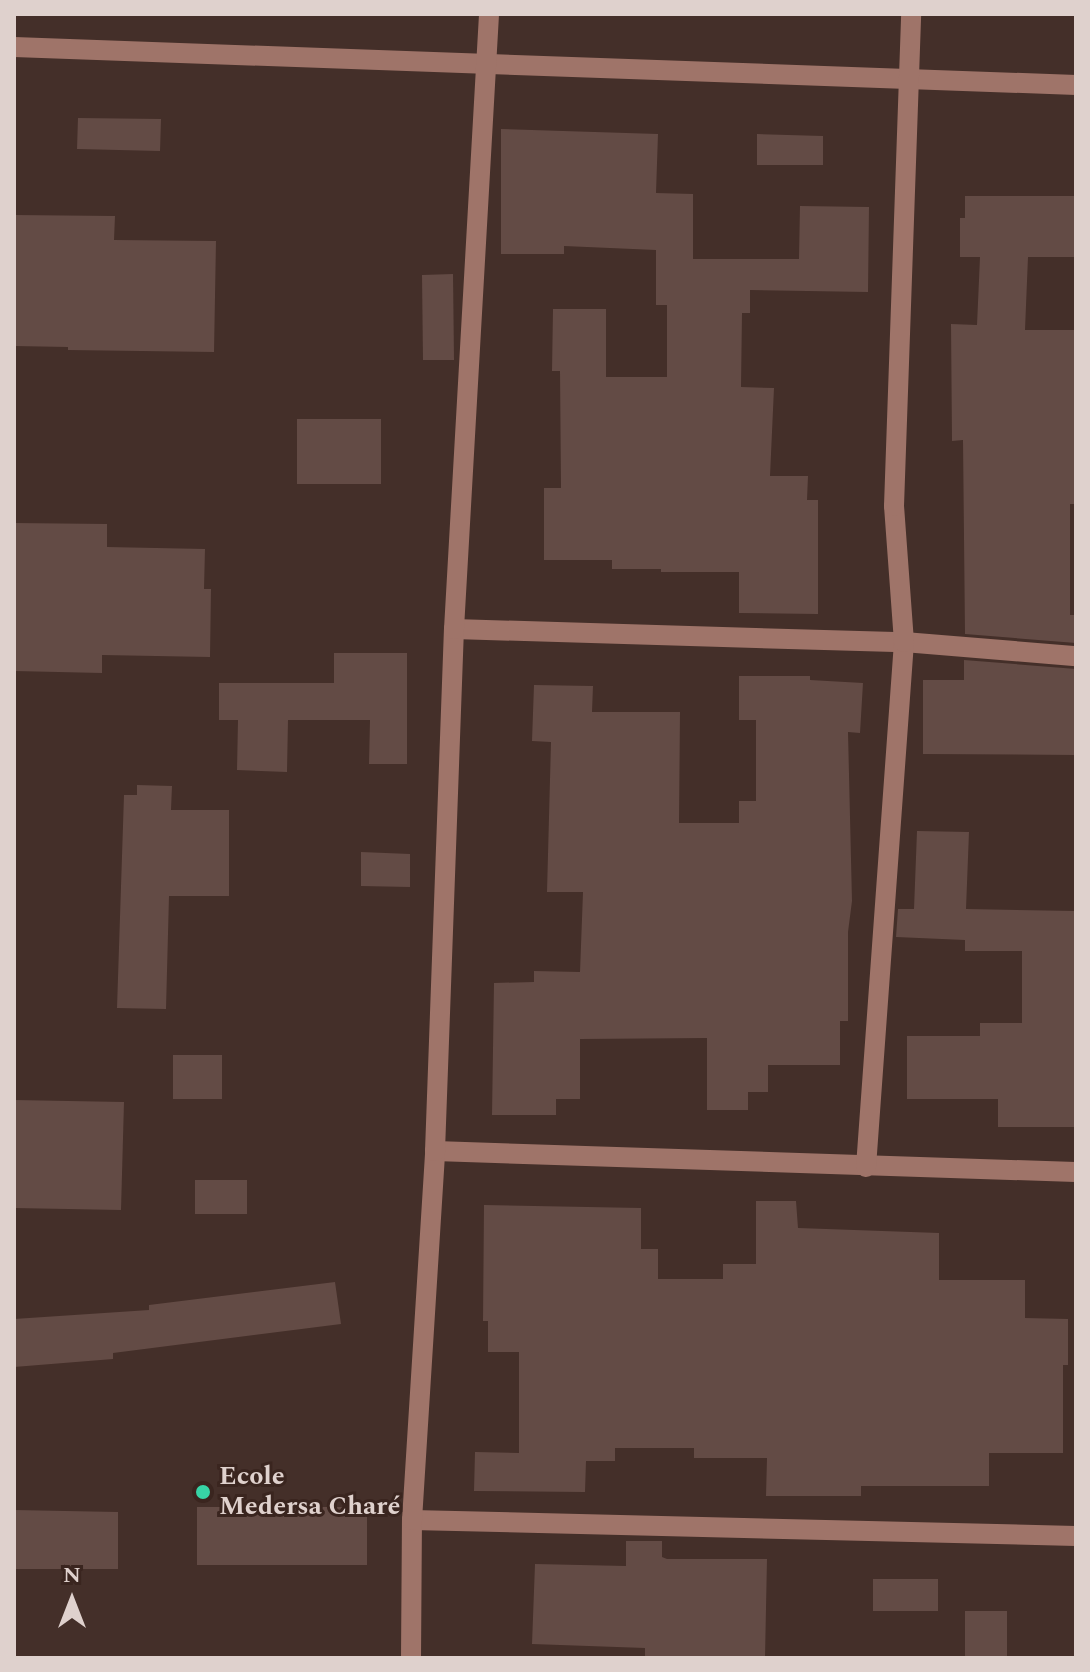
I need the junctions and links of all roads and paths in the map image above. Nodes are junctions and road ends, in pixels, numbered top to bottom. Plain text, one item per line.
1 (489, 14) edge
2 (911, 14) edge
3 (14, 47) edge
4 (488, 62) junction
5 (909, 78) junction
6 (1076, 85) edge
7 (454, 629) junction
8 (904, 642) junction
9 (1076, 656) edge
10 (435, 1151) junction
11 (866, 1167) junction
12 (1076, 1172) edge
13 (412, 1520) junction
14 (1076, 1536) edge
15 (411, 1658) edge

1 - 4 street
2 - 5 street
3 - 4 street
4 - 5 street
4 - 7 street
5 - 6 street
5 - 8 street
7 - 8 street
7 - 10 street
8 - 9 street
8 - 11 street
10 - 11 street
10 - 13 street
11 - 12 street
13 - 14 street
13 - 15 street

